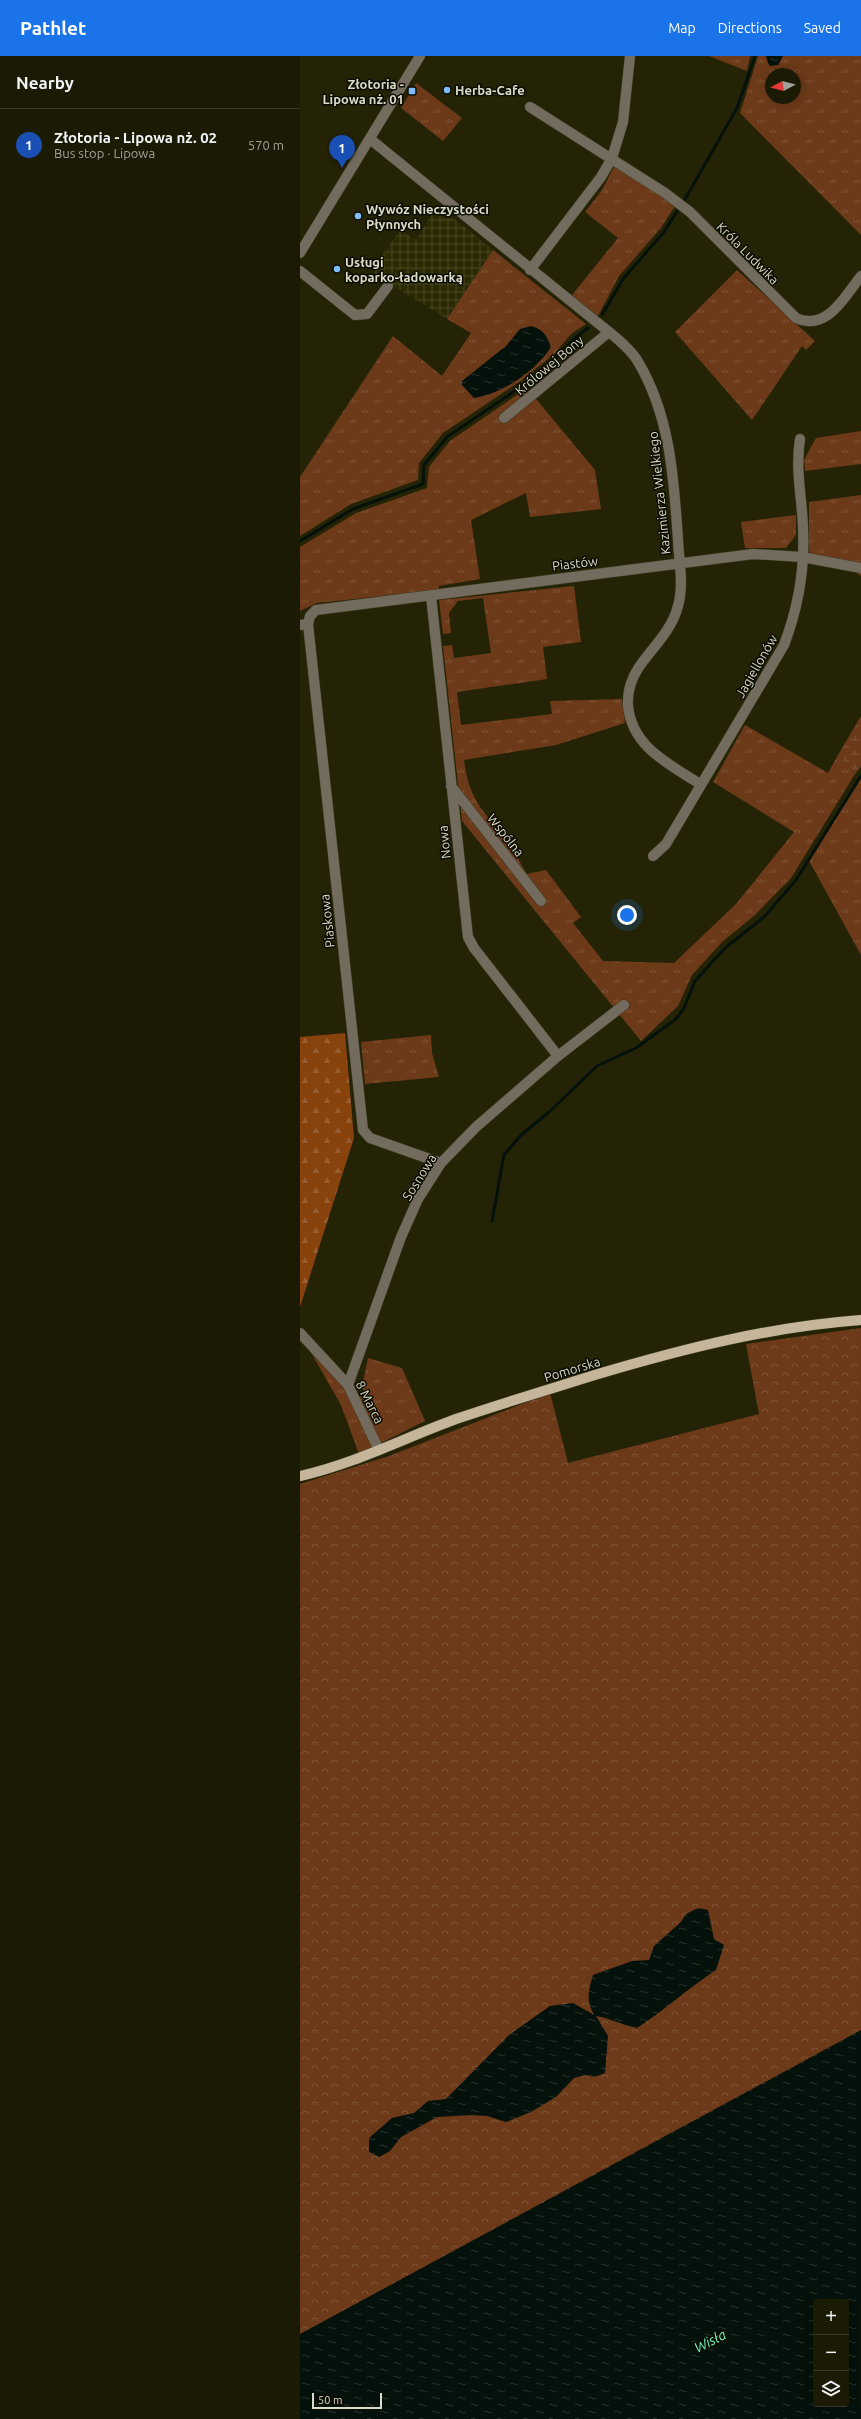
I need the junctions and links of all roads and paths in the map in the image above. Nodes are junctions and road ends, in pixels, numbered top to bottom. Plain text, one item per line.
1 (420, 56) edge
2 (630, 56) edge
3 (530, 107) dead end
4 (370, 139) junction
5 (612, 158) junction
6 (300, 253) edge
7 (530, 270) junction
8 (300, 271) edge
9 (861, 276) edge
10 (388, 286) dead end
11 (610, 332) junction
12 (504, 418) dead end
13 (800, 439) dead end
14 (802, 557) junction
15 (679, 563) junction
16 (861, 568) edge
17 (431, 596) junction
18 (304, 624) edge
19 (700, 784) junction
20 (451, 786) junction
21 (653, 856) dead end
22 (541, 901) dead end
23 (624, 1005) dead end
24 (558, 1056) junction
25 (441, 1163) junction
26 (861, 1320) edge
27 (300, 1333) edge
28 (348, 1385) junction
29 (379, 1450) junction
30 (300, 1476) edge

1 - 4 street
2 - 5 street
3 - 5 street, Króla Ludwika
4 - 6 street
4 - 7 street, Kazimierza Wielkiego
5 - 7 street
5 - 9 street, Króla Ludwika
7 - 11 street, Kazimierza Wielkiego
8 - 10 street
11 - 12 street, Królowej Bony
11 - 15 street, Kazimierza Wielkiego
13 - 14 street, Jagiellonów
14 - 15 street, Piastów
14 - 16 street, Piastów
14 - 19 street, Jagiellonów
15 - 17 street, Piastów
15 - 19 street, Kazimierza Wielkiego
17 - 18 street, Piastów
17 - 20 street, Nowa
18 - 25 street, Piaskowa
19 - 21 street, Jagiellonów
20 - 22 street, Wspólna
20 - 24 street, Nowa
23 - 24 street, Sosnowa
24 - 25 street, Sosnowa
25 - 28 street, Sosnowa
26 - 29 main road, Pomorska
27 - 28 street, 8 Marca
28 - 29 street, 8 Marca
29 - 30 main road, Pomorska

